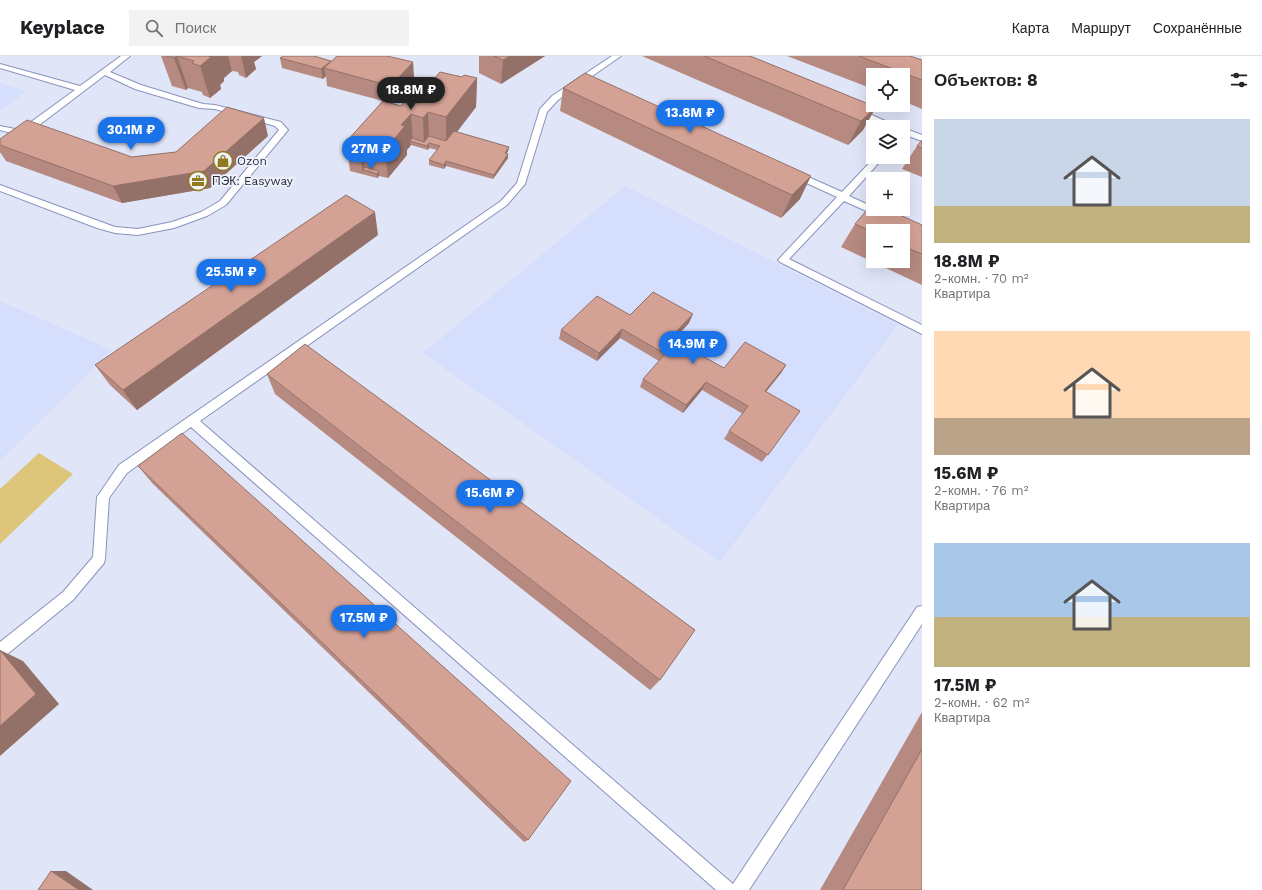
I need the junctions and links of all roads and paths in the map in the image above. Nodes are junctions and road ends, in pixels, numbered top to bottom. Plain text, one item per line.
1 (126, 56) edge
2 (617, 56) edge
3 (0, 66) edge
4 (104, 72) junction
5 (82, 89) junction
6 (851, 109) edge
7 (877, 120) edge
8 (0, 128) edge
9 (922, 131) edge
10 (910, 132) edge
11 (23, 133) junction
12 (910, 134) edge
13 (922, 138) edge
14 (0, 149) edge
15 (873, 164) edge
16 (785, 170) edge
17 (0, 188) edge
18 (843, 196) junction
19 (893, 219) edge
20 (922, 330) edge
21 (192, 421) junction
22 (922, 612) edge
23 (0, 651) edge
24 (728, 890) edge
25 (740, 890) edge

1 - 4 lane
2 - 21 lane
3 - 5 lane
4 - 5 lane
4 - 17 lane
5 - 11 lane
6 - 7 lane
8 - 11 lane
9 - 10 lane
11 - 14 lane
12 - 13 lane
15 - 18 lane
16 - 18 lane
18 - 19 lane
18 - 20 lane
21 - 23 lane
21 - 24 lane
22 - 25 lane

